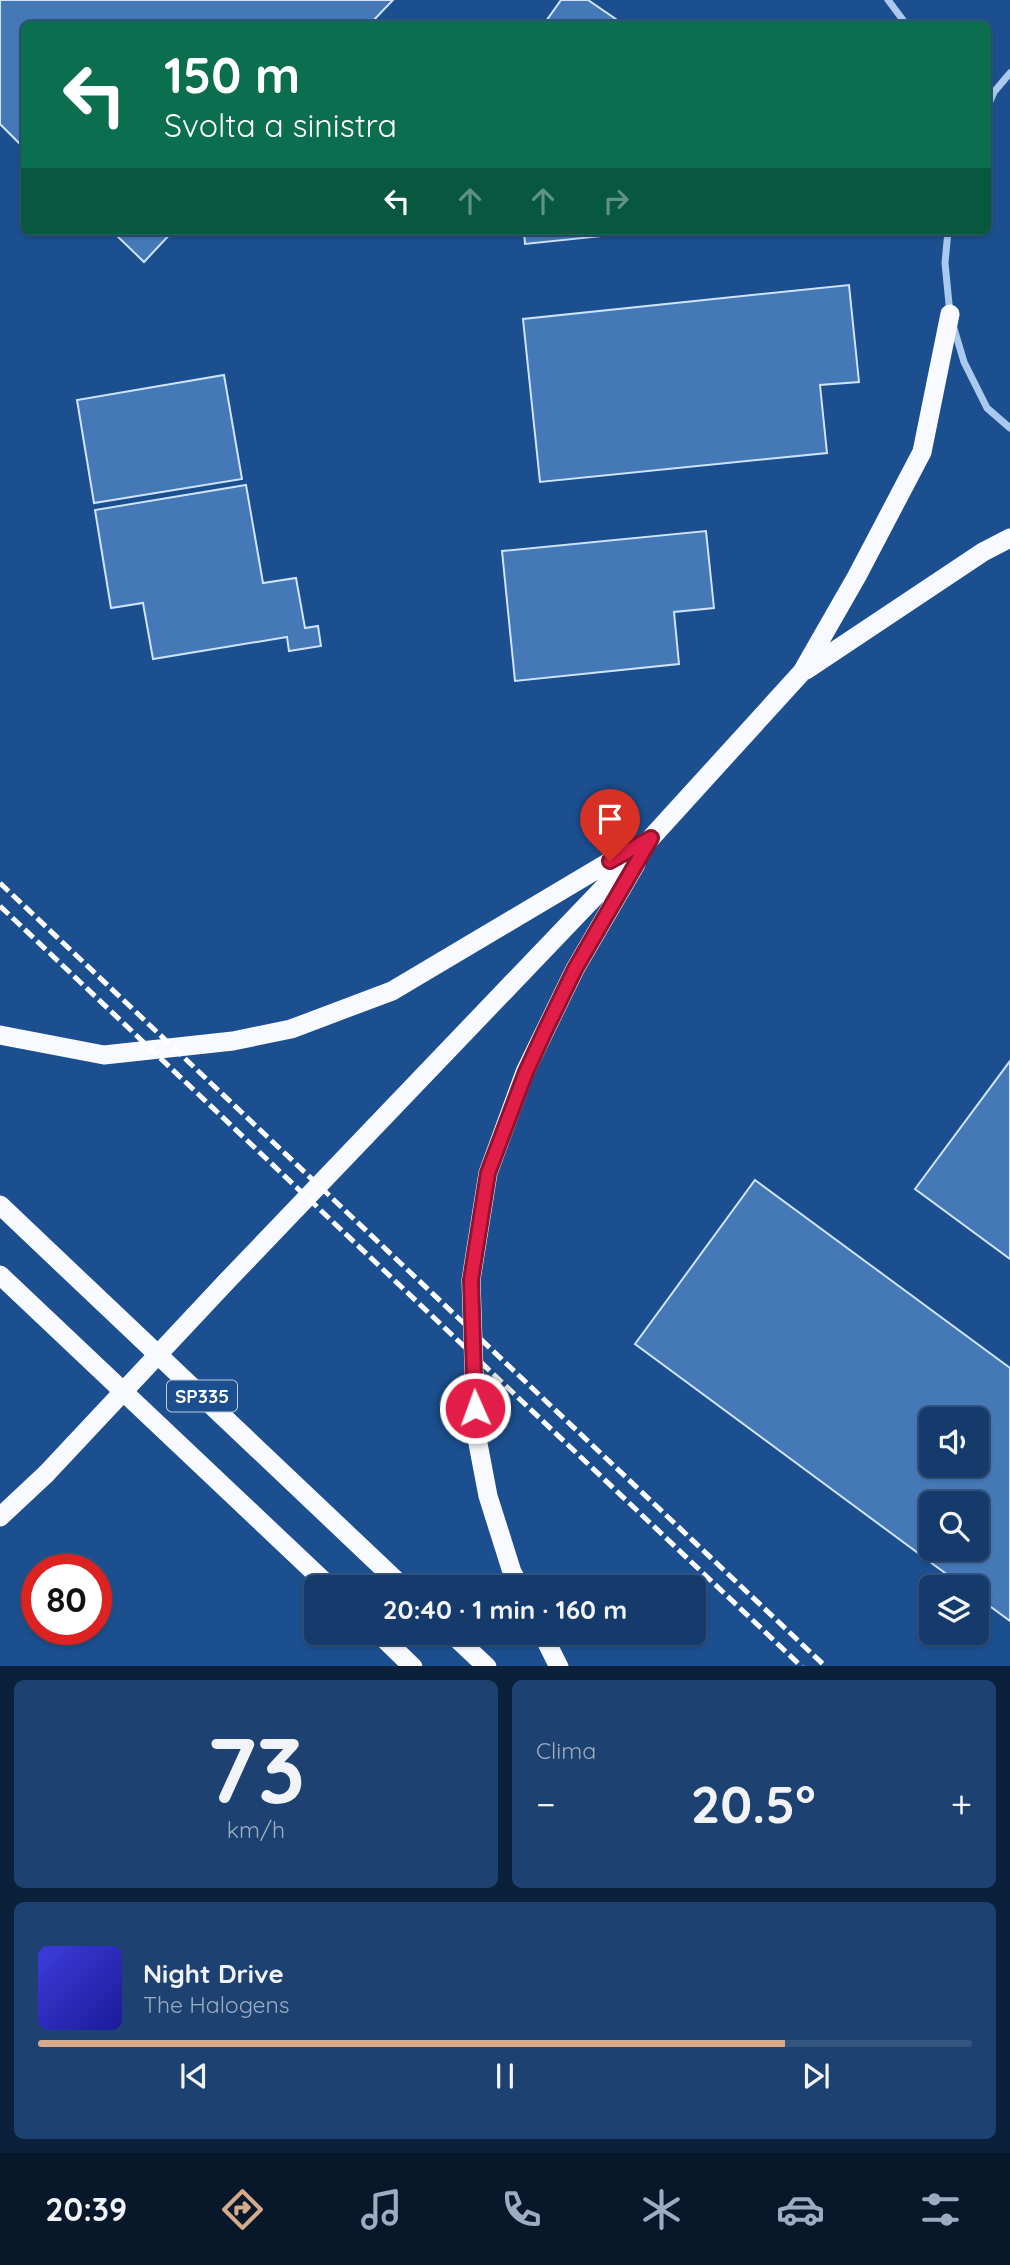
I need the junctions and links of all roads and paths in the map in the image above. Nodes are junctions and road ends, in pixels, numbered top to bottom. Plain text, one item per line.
1 (888, 0) edge
2 (904, 21) edge
3 (1010, 72) edge
4 (991, 98) edge
5 (948, 235) edge
6 (950, 314) junction
7 (1010, 428) edge
8 (1010, 538) edge
9 (802, 672) junction
10 (651, 838) junction
11 (0, 1035) edge
12 (0, 1205) edge
13 (0, 1275) edge
14 (0, 1295) edge
15 (57, 1328) junction
16 (0, 1517) edge
17 (317, 1575) edge
18 (390, 1575) edge
19 (514, 1575) edge
20 (391, 1645) edge
21 (464, 1645) edge
22 (548, 1645) edge
23 (413, 1666) edge
24 (486, 1666) edge
25 (558, 1666) edge

1 - 2 street
3 - 4 street
5 - 6 street
6 - 7 street
6 - 9 highway
8 - 9 highway
9 - 10 highway
10 - 11 highway
10 - 16 highway, bridge
10 - 19 highway
12 - 18 highway, SP335
13 - 15 highway, SP335
14 - 15 highway
15 - 17 highway, SP335
20 - 23 highway
21 - 24 highway
22 - 25 highway

